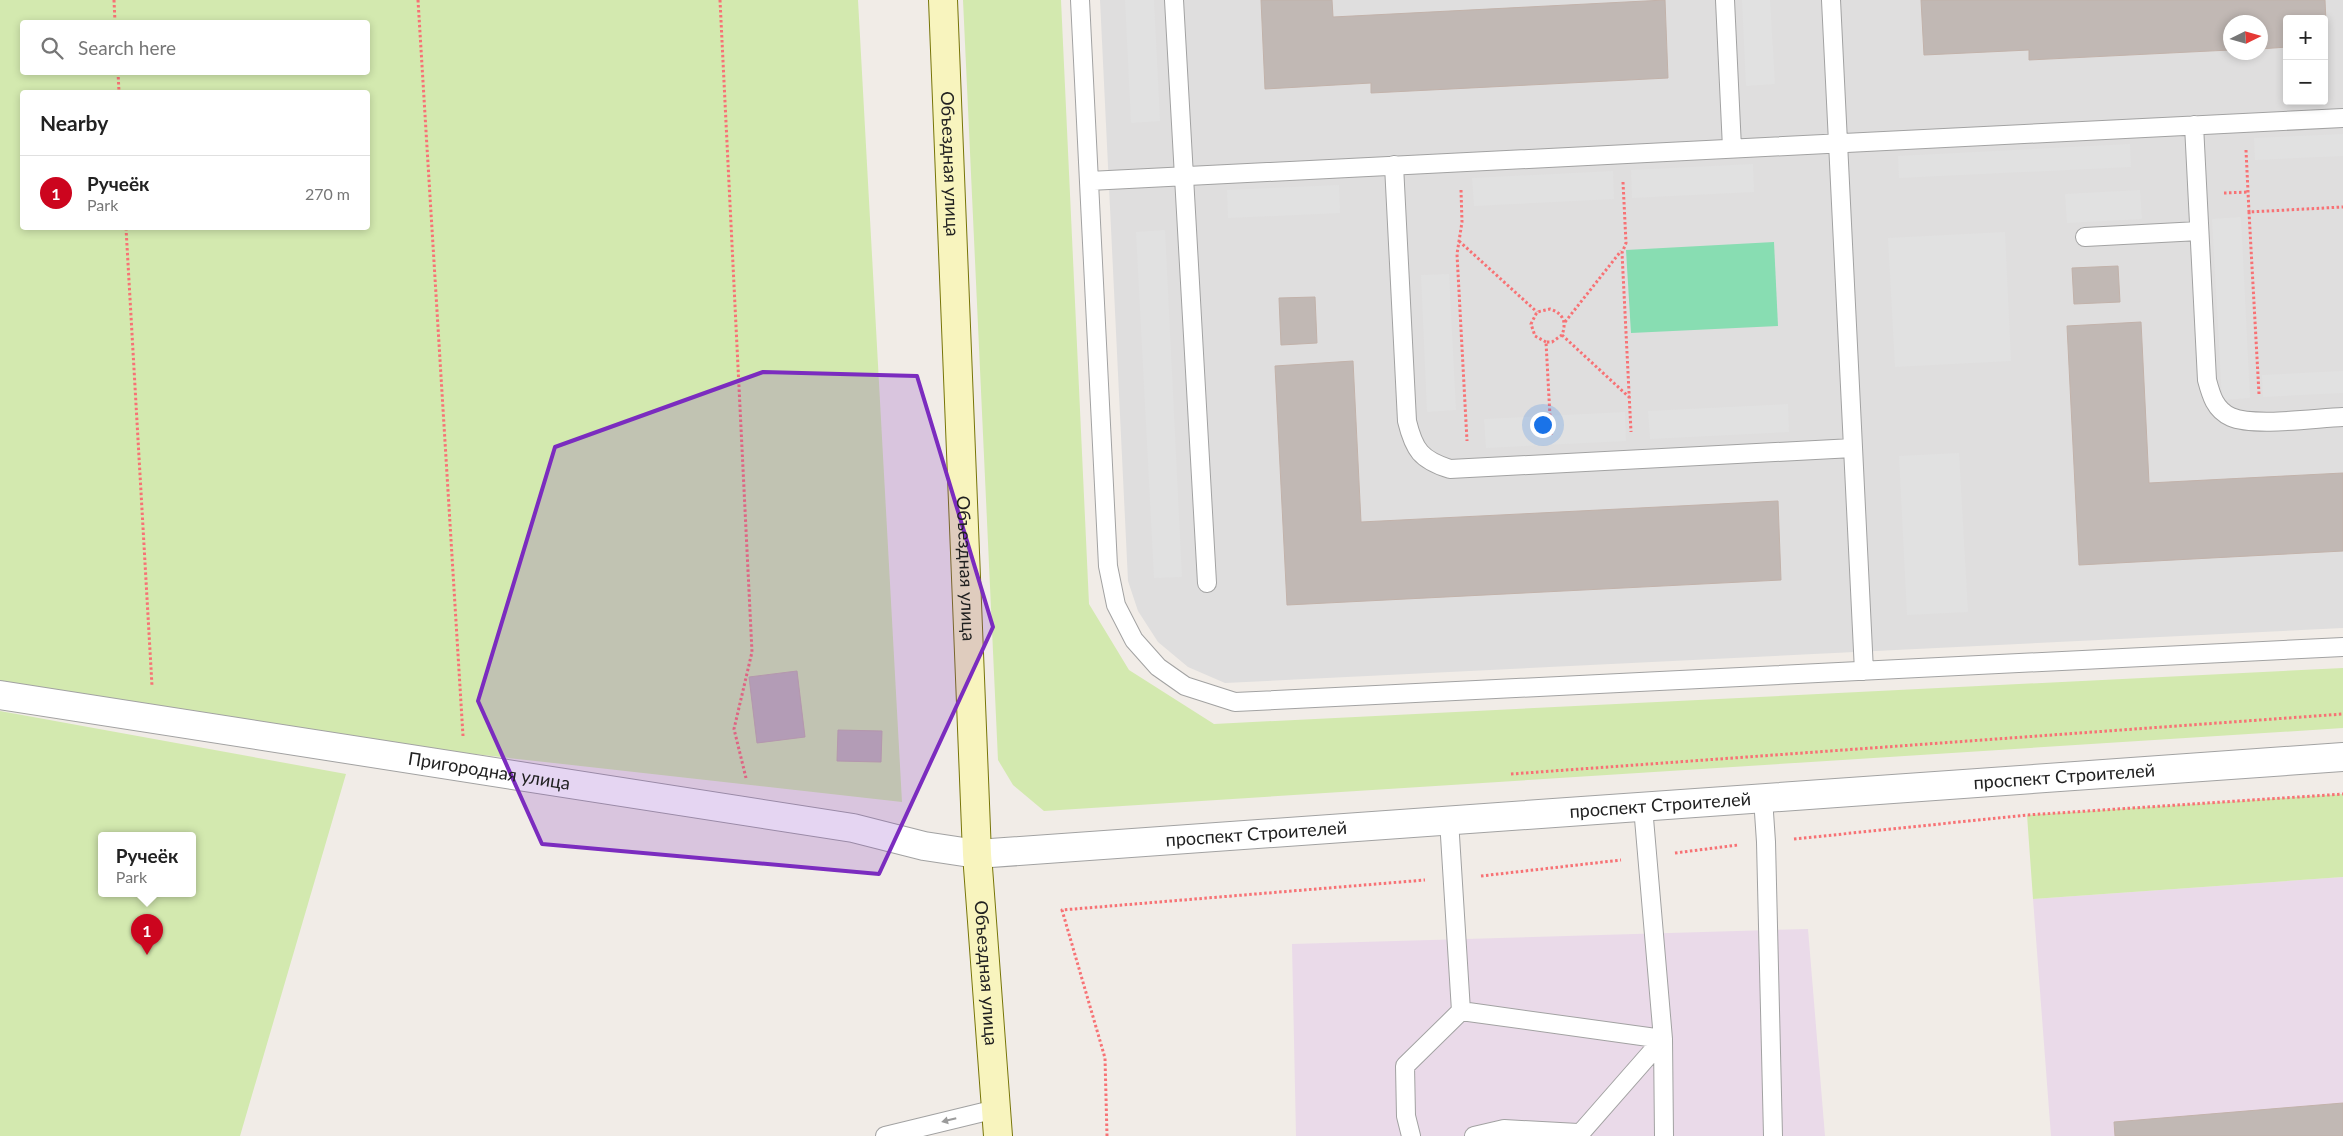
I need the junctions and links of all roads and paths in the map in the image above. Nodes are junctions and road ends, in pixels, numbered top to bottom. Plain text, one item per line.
1 (114, 0) edge
2 (418, 0) edge
3 (720, 0) edge
4 (943, 0) edge
5 (1080, 0) edge
6 (1174, 0) edge
7 (1725, 0) edge
8 (1831, 0) edge
9 (115, 20) edge
10 (118, 75) edge
11 (119, 90) edge
12 (2343, 118) edge
13 (2245, 123) junction
14 (2194, 126) junction
15 (1838, 143) junction
16 (1732, 148) junction
17 (1622, 154) junction
18 (1460, 162) junction
19 (1394, 165) junction
20 (1184, 176) junction
21 (1089, 181) junction
22 (2343, 207) edge
23 (2249, 212) junction
24 (126, 230) edge
25 (2199, 231) junction
26 (2085, 237) dead end
27 (1458, 241) junction
28 (1623, 248) junction
29 (1537, 312) junction
30 (1565, 322) junction
31 (1562, 336) junction
32 (1546, 342) junction
33 (1629, 397) junction
34 (2343, 417) edge
35 (2260, 421) junction
36 (1853, 448) junction
37 (1632, 459) junction
38 (1553, 463) junction
39 (1468, 468) junction
40 (1207, 583) dead end
41 (2343, 647) edge
42 (1864, 671) junction
43 (0, 695) edge
44 (2343, 714) edge
45 (153, 718) junction
46 (2343, 757) edge
47 (465, 767) junction
48 (1511, 774) dead end
49 (2343, 794) edge
50 (1763, 798) junction
51 (1643, 807) junction
52 (754, 812) junction
53 (1449, 820) junction
54 (1766, 842) junction
55 (976, 854) junction
56 (1647, 857) junction
57 (1452, 878) junction
58 (1461, 1011) junction
59 (1663, 1039) junction
60 (996, 1109) junction
61 (1578, 1135) edge
62 (885, 1136) edge
63 (998, 1136) edge
64 (1107, 1136) edge
65 (1411, 1136) edge
66 (1474, 1136) edge
67 (1664, 1136) edge
68 (1773, 1136) edge

1 - 9 path
2 - 47 path
3 - 52 path
4 - 55 main road, Объездная улица
5 - 21 lane
6 - 20 lane
7 - 16 lane
8 - 15 lane
10 - 11 path
12 - 13 lane
13 - 14 lane
13 - 23 path
14 - 15 lane
14 - 25 lane
15 - 16 lane
15 - 36 lane
16 - 17 lane
17 - 18 lane
17 - 28 path
18 - 19 lane
18 - 27 path
19 - 20 lane
19 - 39 lane
20 - 21 lane
20 - 40 lane
21 - 42 lane
22 - 23 path
23 - 35 path
24 - 45 path
25 - 26 lane
25 - 35 lane
27 - 29 path
27 - 39 path
28 - 30 path
28 - 33 path
29 - 30 path
29 - 32 path
30 - 31 path
31 - 32 path
31 - 33 path
32 - 38 path
33 - 37 path
34 - 35 lane
36 - 37 lane
36 - 42 lane
37 - 38 lane
38 - 39 lane
41 - 42 lane
43 - 45 street, Пригородная улица
44 - 48 path
45 - 47 street, Пригородная улица
46 - 50 street, проспект Строителей
47 - 52 street, Пригородная улица
49 - 54 path
50 - 51 street, проспект Строителей
50 - 54 lane
51 - 53 street, проспект Строителей
51 - 56 lane
52 - 55 street, Пригородная улица
53 - 55 street, проспект Строителей
53 - 57 lane
54 - 56 path
54 - 68 lane
55 - 60 main road, Объездная улица
56 - 57 path
56 - 59 lane
57 - 58 lane
57 - 64 path
58 - 59 lane
58 - 65 lane
59 - 61 lane
59 - 67 lane
60 -> 62 lane
60 - 63 main road, Объездная улица
61 - 66 lane

